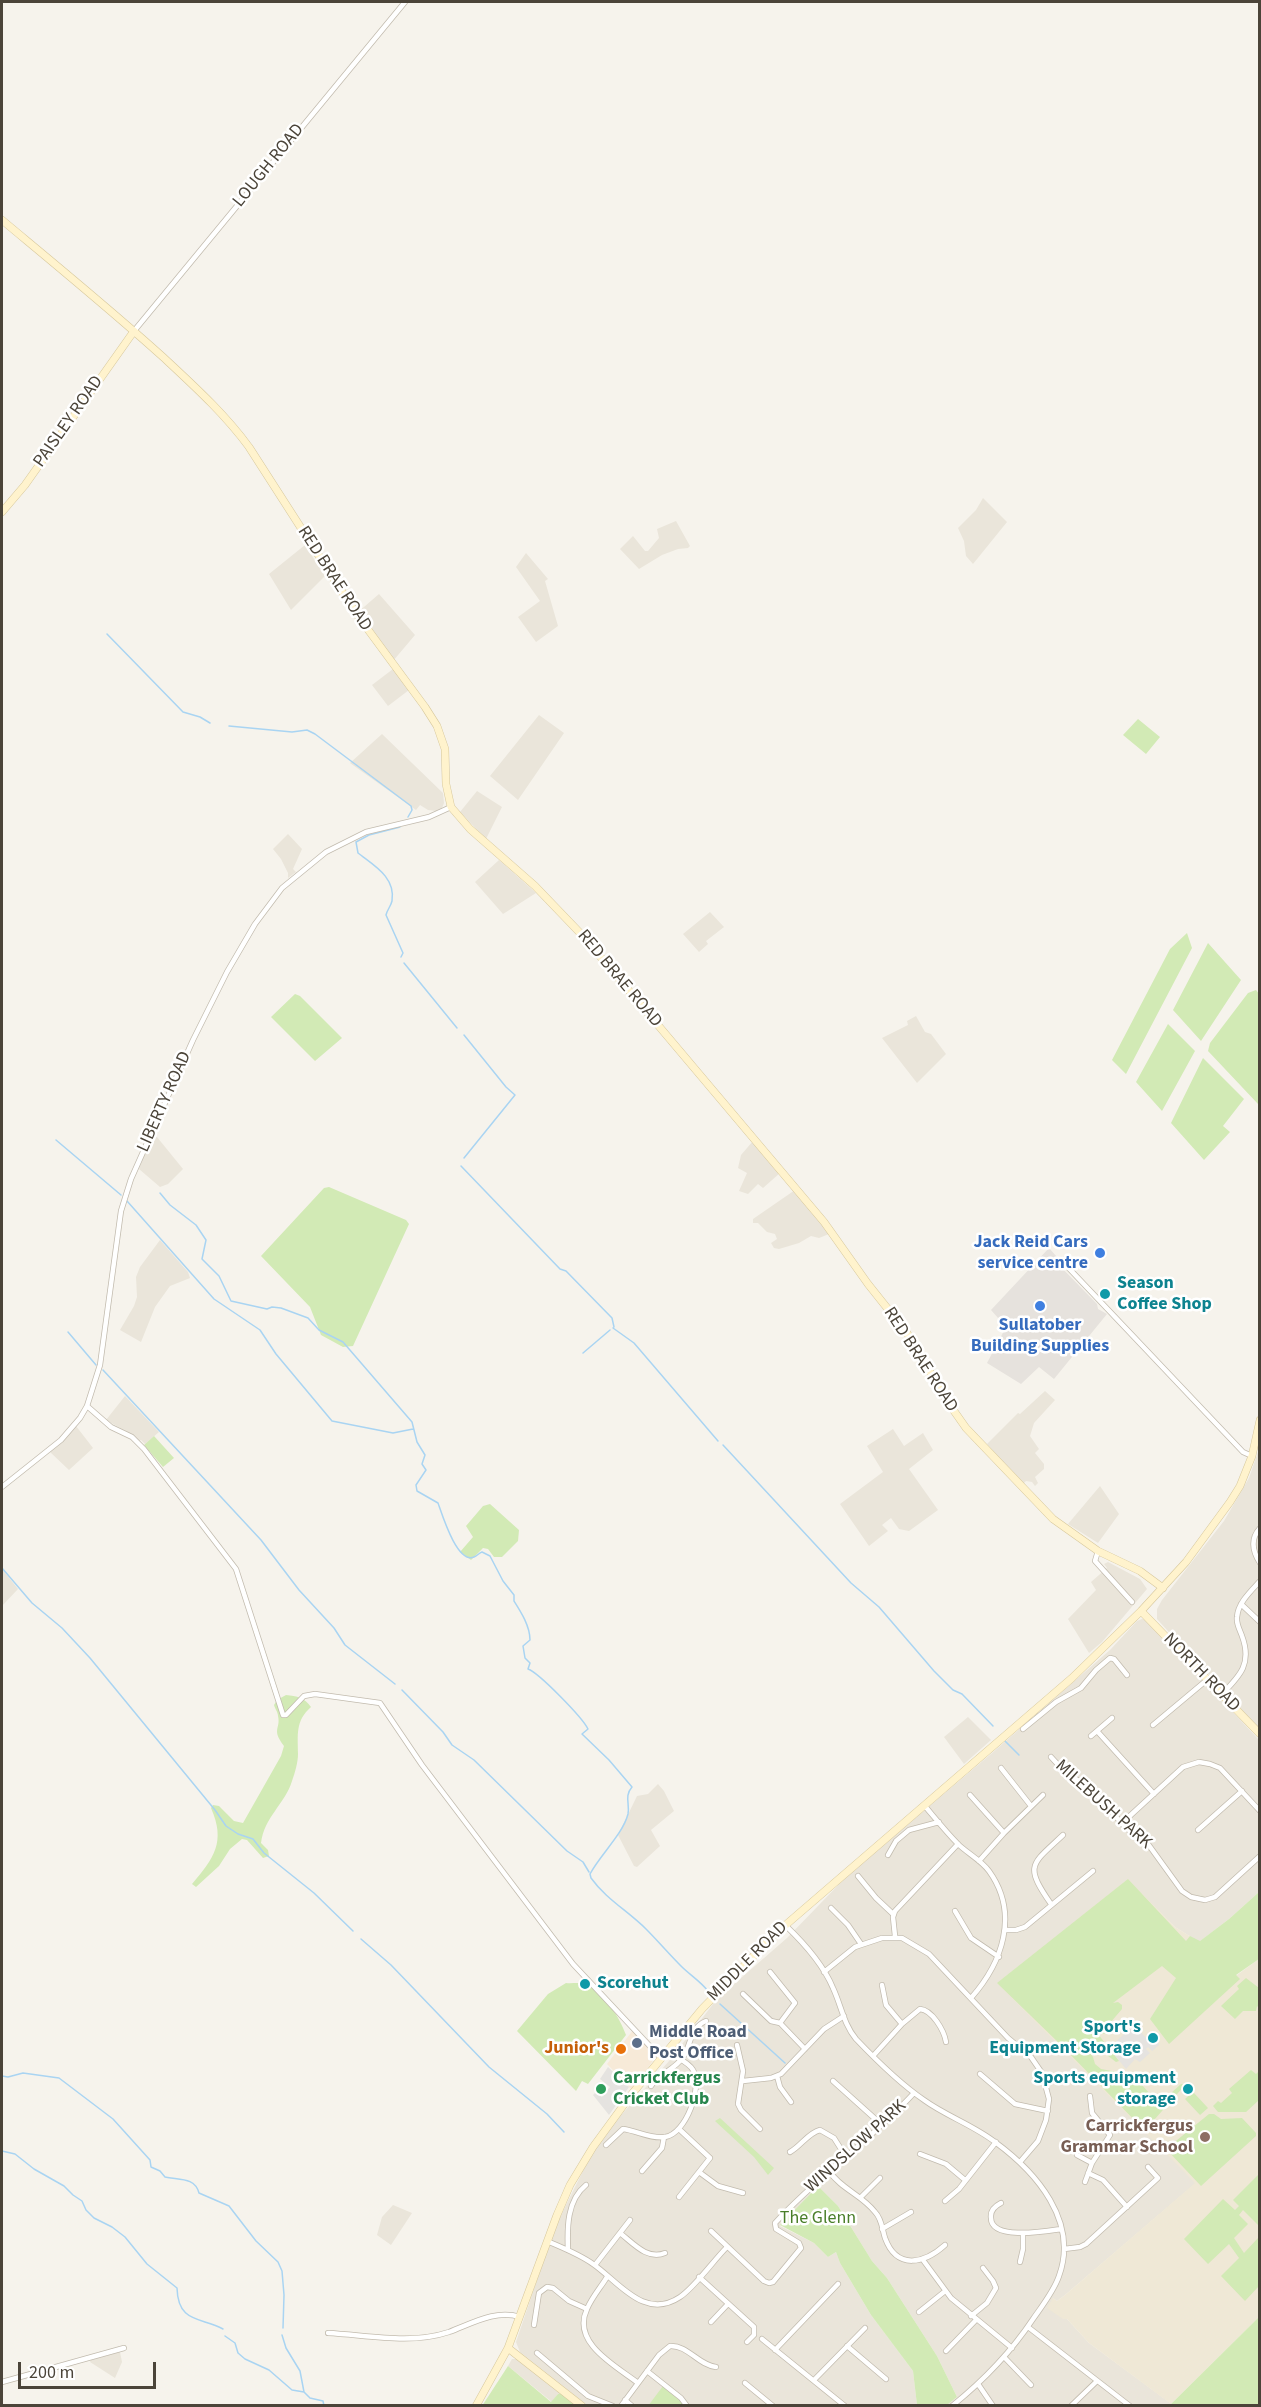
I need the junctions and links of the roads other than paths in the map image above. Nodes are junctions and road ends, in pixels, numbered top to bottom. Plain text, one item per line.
1 (405, 2) edge
2 (2, 220) edge
3 (134, 331) junction
4 (2, 512) edge
5 (451, 807) junction
6 (1061, 1260) dead end
7 (87, 1406) junction
8 (1260, 1420) edge
9 (1252, 1456) junction
10 (2, 1487) edge
11 (1260, 1528) edge
12 (1098, 1551) junction
13 (1260, 1563) edge
14 (1260, 1581) edge
15 (1163, 1588) junction
16 (1132, 1602) dead end
17 (1241, 1604) junction
18 (1142, 1611) junction
19 (1260, 1623) edge
20 (1128, 1675) dead end
21 (1072, 1677) junction
22 (1208, 1678) junction
23 (1081, 1688) junction
24 (1222, 1694) junction
25 (1112, 1718) dead end
26 (1153, 1725) dead end
27 (1023, 1729) dead end
28 (1097, 1731) junction
29 (1260, 1734) edge
30 (1091, 1736) dead end
31 (1051, 1757) dead end
32 (1001, 1768) dead end
33 (1242, 1791) junction
34 (1154, 1794) junction
35 (970, 1795) dead end
36 (1044, 1795) dead end
37 (924, 1805) junction
38 (1031, 1806) junction
39 (1259, 1809) edge
40 (939, 1822) junction
41 (1121, 1824) junction
42 (1198, 1830) dead end
43 (1004, 1833) junction
44 (1062, 1835) dead end
45 (958, 1844) junction
46 (888, 1855) dead end
47 (1260, 1856) edge
48 (979, 1861) junction
49 (1093, 1871) dead end
50 (858, 1876) dead end
51 (1051, 1904) junction
52 (831, 1908) dead end
53 (955, 1911) dead end
54 (893, 1914) junction
55 (785, 1925) junction
56 (1006, 1930) junction
57 (895, 1936) junction
58 (861, 1944) junction
59 (999, 1957) junction
60 (770, 1972) dead end
61 (824, 1972) junction
62 (882, 1985) dead end
63 (743, 1994) dead end
64 (971, 1998) junction
65 (844, 2016) junction
66 (706, 2021) dead end
67 (780, 2023) junction
68 (902, 2024) junction
69 (946, 2042) dead end
70 (737, 2045) dead end
71 (805, 2049) junction
72 (667, 2051) junction
73 (873, 2056) junction
74 (661, 2058) junction
75 (681, 2060) junction
76 (980, 2074) dead end
77 (777, 2076) junction
78 (743, 2081) junction
79 (833, 2081) dead end
80 (651, 2086) dead end
81 (914, 2093) junction
82 (1090, 2096) dead end
83 (791, 2102) dead end
84 (1048, 2111) junction
85 (882, 2125) junction
86 (679, 2129) junction
87 (760, 2129) dead end
88 (664, 2137) junction
89 (996, 2142) junction
90 (606, 2145) dead end
91 (790, 2152) dead end
92 (920, 2154) dead end
93 (1077, 2155) dead end
94 (846, 2157) junction
95 (1020, 2163) junction
96 (1092, 2163) junction
97 (1148, 2167) dead end
98 (642, 2171) dead end
99 (829, 2171) junction
100 (699, 2172) junction
101 (1088, 2173) junction
102 (880, 2178) dead end
103 (965, 2180) junction
104 (1085, 2182) dead end
105 (586, 2184) dead end
106 (743, 2193) dead end
107 (679, 2197) dead end
108 (860, 2198) junction
109 (945, 2201) dead end
110 (1001, 2203) dead end
111 (1127, 2207) junction
112 (911, 2212) dead end
113 (630, 2220) dead end
114 (882, 2229) junction
115 (1061, 2229) junction
116 (711, 2231) dead end
117 (620, 2233) junction
118 (1023, 2234) junction
119 (547, 2241) junction
120 (945, 2245) dead end
121 (727, 2247) junction
122 (1064, 2249) junction
123 (568, 2250) junction
124 (665, 2253) dead end
125 (923, 2260) junction
126 (1020, 2262) dead end
127 (595, 2265) junction
128 (984, 2268) dead end
129 (607, 2277) junction
130 (699, 2277) junction
131 (838, 2284) dead end
132 (944, 2292) junction
133 (728, 2304) junction
134 (587, 2309) junction
135 (919, 2312) dead end
136 (971, 2316) junction
137 (520, 2317) junction
138 (976, 2320) junction
139 (711, 2322) dead end
140 (534, 2325) dead end
141 (1028, 2327) junction
142 (865, 2328) dead end
143 (328, 2333) dead end
144 (762, 2340) dead end
145 (747, 2342) dead end
146 (847, 2346) junction
147 (124, 2348) dead end
148 (508, 2348) junction
149 (1012, 2348) junction
150 (775, 2350) junction
151 (946, 2351) dead end
152 (537, 2353) dead end
153 (1004, 2357) junction
154 (716, 2367) dead end
155 (647, 2371) junction
156 (815, 2379) junction
157 (886, 2379) dead end
158 (1097, 2381) junction
159 (2, 2382) edge
160 (638, 2383) junction
161 (745, 2383) dead end
162 (978, 2384) junction
163 (1031, 2385) dead end
164 (625, 2400) junction
165 (476, 2406) edge
166 (582, 2406) edge
167 (613, 2406) edge
168 (621, 2406) edge
169 (632, 2406) edge
170 (687, 2406) edge
171 (773, 2406) edge
172 (845, 2406) edge
173 (952, 2406) edge
174 (993, 2406) edge
175 (1071, 2406) edge
176 (1130, 2406) edge

1 - 3 street, LOUGH ROAD
2 - 3 street, RED BRAE ROAD
3 - 4 street, PAISLEY ROAD
3 - 5 street, RED BRAE ROAD
5 - 7 street, LIBERTY ROAD
5 - 12 street, RED BRAE ROAD
6 - 9 street
7 - 10 street, LIBERTY ROAD
7 - 74 street
8 - 9 street, MIDDLE ROAD
9 - 15 street, MIDDLE ROAD
11 - 13 street
12 - 15 street, RED BRAE ROAD
12 - 16 street
14 - 17 street
15 - 18 street, MIDDLE ROAD
17 - 19 street
17 - 24 street
18 - 21 street, MIDDLE ROAD
18 - 22 street, NORTH ROAD
20 - 23 street
21 - 23 street
21 - 37 street, MIDDLE ROAD
22 - 24 street, NORTH ROAD
22 - 26 street
23 - 27 street
24 - 29 street, NORTH ROAD
25 - 28 street
28 - 30 street
28 - 34 street
31 - 41 street, MILEBUSH PARK
32 - 38 street
33 - 34 street
33 - 39 street
33 - 42 street
34 - 41 street
35 - 43 street
36 - 38 street
37 - 40 street
37 - 55 street, MIDDLE ROAD
38 - 43 street
40 - 45 street
40 - 46 street
41 - 47 street, MILEBUSH PARK
43 - 48 street
44 - 51 street
45 - 48 street
45 - 54 street
48 - 56 street
49 - 51 street
50 - 54 street
51 - 56 street
52 - 58 street
53 - 59 street
54 - 57 street
55 - 61 street
55 - 72 street, MIDDLE ROAD
56 - 59 street
57 - 58 street
57 - 64 street
58 - 61 street
59 - 64 street
60 - 67 street
61 - 65 street
62 - 68 street
63 - 67 street
64 - 84 street
65 - 71 street
65 - 73 street
66 - 75 street
67 - 71 street
68 - 69 street
68 - 73 street
70 - 78 street
71 - 77 street
72 - 74 street, MIDDLE ROAD
72 - 75 street
73 - 81 street
74 - 119 street, MIDDLE ROAD
75 - 80 street
75 - 86 street
76 - 84 street
77 - 78 street
77 - 83 street
78 - 87 street
79 - 85 street
81 - 85 street, WINDSLOW PARK
81 - 89 street
82 - 96 street
84 - 95 street
85 - 94 street, WINDSLOW PARK
86 - 88 street
86 - 100 street
88 - 90 street
88 - 98 street
89 - 95 street
89 - 103 street
91 - 94 street
92 - 103 street
93 - 96 street
94 - 99 street, WINDSLOW PARK
95 - 115 street
96 - 101 street
97 - 111 street
99 - 108 street
99 - 121 street, WINDSLOW PARK
100 - 106 street
100 - 107 street
101 - 104 street
101 - 111 street
102 - 108 street
103 - 109 street
105 - 123 street
108 - 114 street
110 - 118 street
111 - 122 street
112 - 114 street
113 - 117 street
114 - 125 street
115 - 118 street
115 - 122 street
116 - 121 street
117 - 124 street
117 - 127 street
118 - 126 street
119 - 123 street
119 - 137 street, MIDDLE ROAD
120 - 125 street
121 - 130 street
122 - 141 street
123 - 127 street
125 - 132 street
127 - 129 street
128 - 136 street
129 - 130 street
129 - 134 street
130 - 133 street
131 - 150 street
132 - 135 street
132 - 136 street
133 - 139 street
133 - 145 street
134 - 140 street
134 - 160 street
136 - 138 street
137 - 143 street
137 - 148 street, MIDDLE ROAD
138 - 149 street
138 - 151 street
141 - 149 street
141 - 158 street
142 - 146 street
144 - 150 street
146 - 156 street
146 - 157 street
147 - 159 street
148 - 165 street, MIDDLE ROAD
148 - 166 street
149 - 153 street
150 - 156 street
152 - 167 street
153 - 162 street
153 - 163 street
154 - 155 street
155 - 160 street
155 - 170 street
156 - 172 street
158 - 175 street
158 - 176 street
160 - 164 street
161 - 171 street
162 - 173 street
162 - 174 street
164 - 168 street
164 - 169 street

